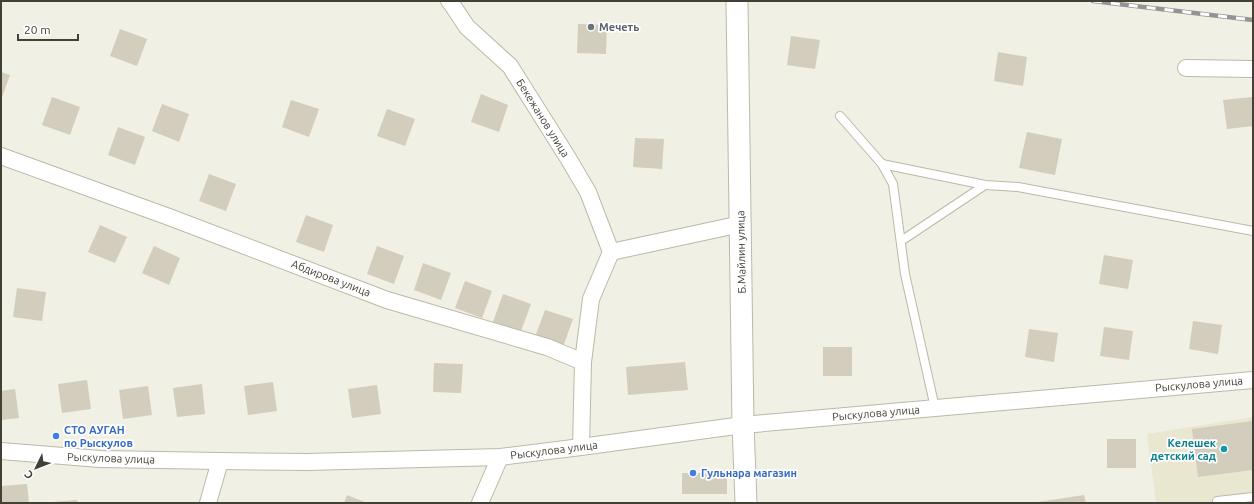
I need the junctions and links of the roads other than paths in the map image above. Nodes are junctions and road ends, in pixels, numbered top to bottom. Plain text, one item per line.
1 (449, 1) edge
2 (737, 1) edge
3 (1186, 68) dead end
4 (1253, 69) edge
5 (840, 116) dead end
6 (1, 156) edge
7 (882, 164) junction
8 (985, 185) junction
9 (740, 224) junction
10 (1253, 231) edge
11 (901, 240) junction
12 (611, 252) junction
13 (583, 362) junction
14 (1253, 380) edge
15 (934, 408) junction
16 (743, 425) junction
17 (580, 447) junction
18 (1, 451) edge
19 (500, 457) junction
20 (220, 461) junction
21 (1253, 496) edge
22 (1217, 500) dead end
23 (208, 503) edge
24 (480, 503) edge
25 (746, 503) edge

1 - 12 street, Бекежанов улица
2 - 9 street, Б.Майлин улица
3 - 4 street
5 - 7 lane
6 - 13 street, Абдирова улица
7 - 8 lane
7 - 11 lane
8 - 10 lane
8 - 11 lane
9 - 12 street
9 - 16 street, Б.Майлин улица
11 - 15 lane
12 - 13 street
13 - 17 street
14 - 15 street, Рыскулова улица
15 - 16 street, Рыскулова улица
16 - 17 street, Рыскулова улица
16 - 25 street, Б.Майлин улица
17 - 19 street, Рыскулова улица
18 - 20 street, Рыскулова улица
19 - 20 street, Рыскулова улица
19 - 24 street, Рыскулова улица
20 - 23 street
21 - 22 lane

